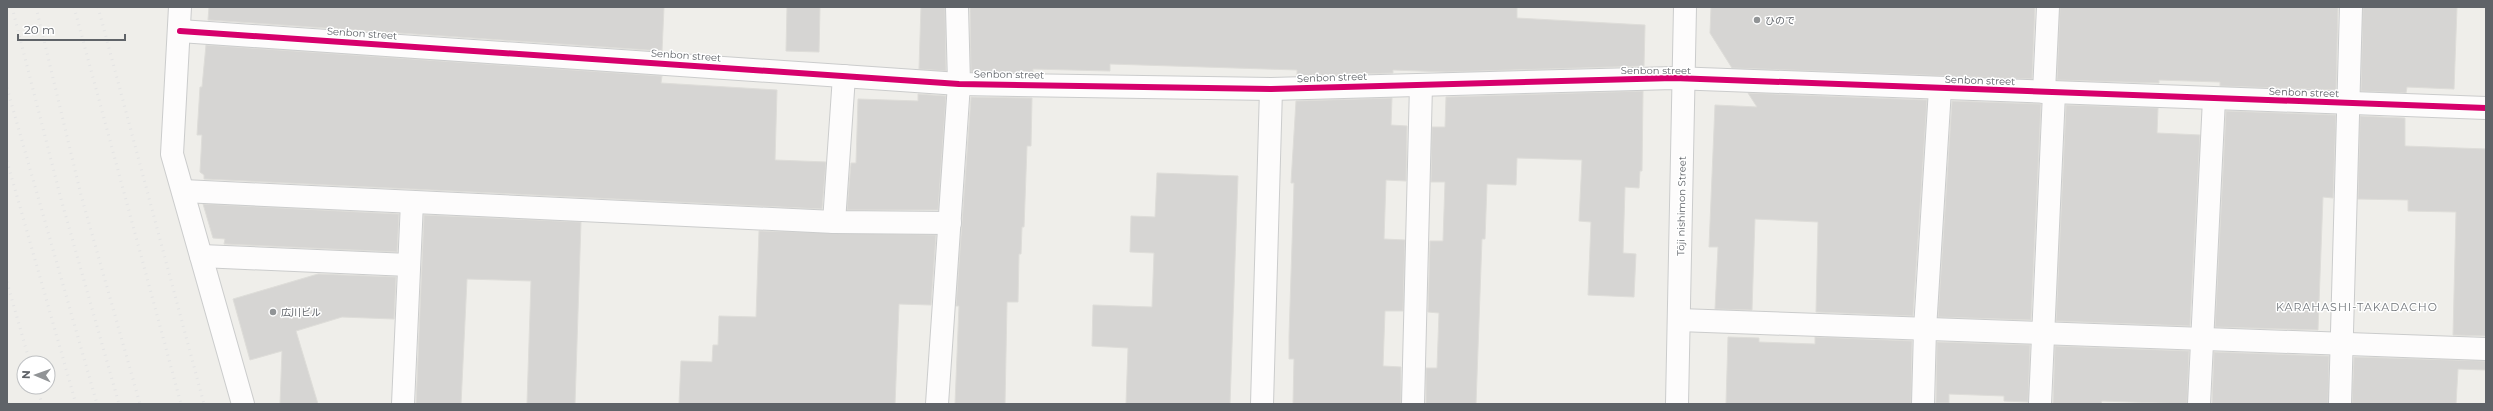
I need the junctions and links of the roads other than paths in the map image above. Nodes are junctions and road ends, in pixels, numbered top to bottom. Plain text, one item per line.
1 (180, 7) edge
2 (957, 7) edge
3 (1684, 7) edge
4 (2048, 7) edge
5 (2351, 7) edge
6 (180, 31) junction
7 (844, 76) junction
8 (1683, 79) junction
9 (960, 84) junction
10 (1421, 85) junction
11 (1270, 89) junction
12 (1940, 89) junction
13 (2049, 92) junction
14 (2214, 99) junction
15 (2347, 103) junction
16 (2486, 108) edge
17 (183, 191) junction
18 (412, 202) junction
19 (834, 222) junction
20 (950, 223) junction
21 (202, 256) junction
22 (409, 266) junction
23 (1679, 320) junction
24 (1925, 329) junction
25 (2043, 333) junction
26 (2202, 339) junction
27 (2342, 345) junction
28 (2486, 350) edge
29 (243, 404) edge
30 (403, 404) edge
31 (937, 404) edge
32 (1262, 404) edge
33 (1413, 404) edge
34 (1677, 404) edge
35 (1923, 404) edge
36 (2040, 404) edge
37 (2199, 404) edge
38 (2340, 404) edge

1 - 6 street
2 - 9 street
3 - 8 street, Tōji nishimon Street
4 - 13 street
5 - 15 street
6 - 7 street, Senbon street
6 - 17 street
7 - 9 street, Senbon street
7 - 19 street
8 - 10 street, Senbon street
8 - 12 street, Senbon street
8 - 23 street, Tōji nishimon Street
9 - 11 street, Senbon street
9 - 20 street
10 - 11 street, Senbon street
10 - 33 street
11 - 32 street
12 - 13 street, Senbon street
12 - 24 street
13 - 14 street, Senbon street
13 - 25 street
14 - 15 street, Senbon street
14 - 26 street
15 - 16 street, Senbon street
15 - 27 street
17 - 18 street
17 - 21 street
18 - 19 street
18 - 22 street
19 - 20 street
20 - 31 street
21 - 22 street
21 - 29 street
22 - 30 street
23 - 24 street
23 - 34 street, Tōji nishimon Street
24 - 25 street
24 - 35 street
25 - 26 street
25 - 36 street
26 - 27 street
26 - 37 street
27 - 28 street
27 - 38 street

